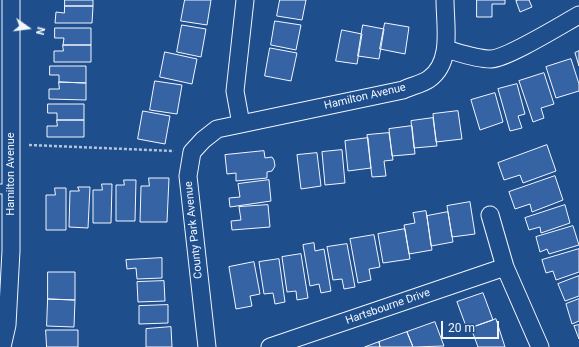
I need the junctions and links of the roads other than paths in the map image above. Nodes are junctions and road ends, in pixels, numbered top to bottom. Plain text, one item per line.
1 (11, 0) edge
2 (245, 0) edge
3 (445, 0) edge
4 (579, 15) edge
5 (446, 49) junction
6 (5, 78) edge
7 (241, 124) junction
8 (5, 189) edge
9 (490, 215) dead end
10 (505, 267) junction
11 (2, 347) edge
12 (207, 347) edge
13 (270, 347) edge
14 (540, 347) edge

1 - 6 street, Hamilton Avenue
2 - 7 street
3 - 5 street, Hamilton Avenue
4 - 5 street
5 - 7 street, Hamilton Avenue
6 - 8 street, Hamilton Avenue
7 - 12 street, County Park Avenue
8 - 11 street, Hamilton Avenue
9 - 10 street
10 - 13 street, Hartsbourne Drive
10 - 14 street

